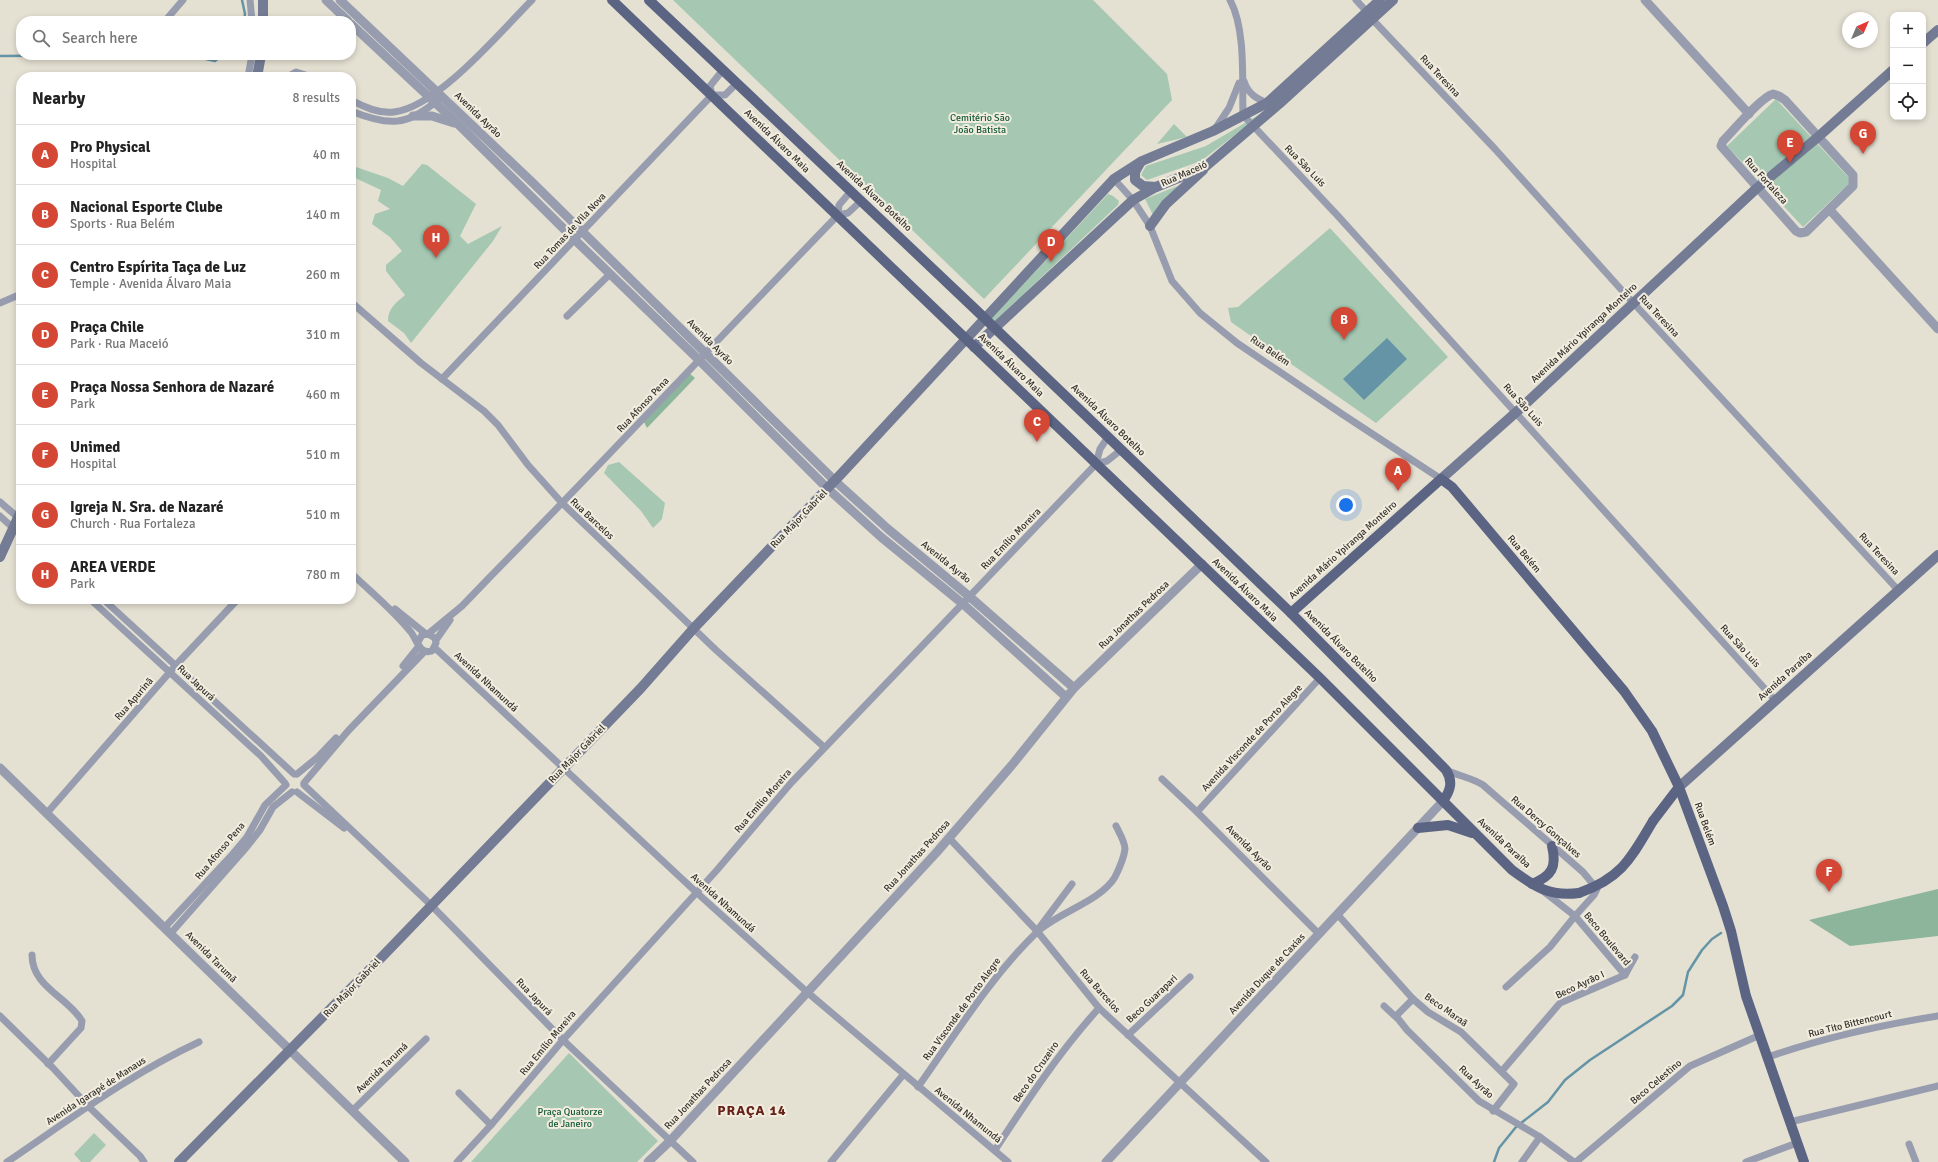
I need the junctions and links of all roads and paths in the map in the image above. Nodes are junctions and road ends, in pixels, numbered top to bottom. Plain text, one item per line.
1 (183, 0) edge
2 (250, 0) edge
3 (263, 0) edge
4 (326, 0) edge
5 (340, 0) edge
6 (532, 0) edge
7 (612, 0) edge
8 (649, 0) edge
9 (1230, 0) edge
10 (1356, 0) edge
11 (1380, 0) edge
12 (1393, 0) edge
13 (1645, 0) edge
14 (1370, 15) junction
15 (170, 16) edge
16 (252, 16) edge
17 (263, 16) edge
18 (343, 16) edge
19 (356, 29) edge
20 (1938, 30) edge
21 (1926, 40) edge
22 (251, 60) edge
23 (260, 60) edge
24 (722, 71) junction
25 (249, 72) edge
26 (258, 72) edge
27 (1890, 73) edge
28 (1241, 74) junction
29 (736, 84) junction
30 (440, 93) junction
31 (712, 95) junction
32 (432, 100) junction
33 (356, 102) edge
34 (1267, 103) junction
35 (356, 113) edge
36 (1749, 114) junction
37 (1243, 115) junction
38 (413, 116) junction
39 (458, 124) junction
40 (1253, 126) junction
41 (1213, 132) junction
42 (1818, 137) junction
43 (1142, 161) junction
44 (1205, 167) junction
45 (1114, 179) junction
46 (1156, 187) junction
47 (1757, 188) junction
48 (851, 191) junction
49 (1133, 200) junction
50 (861, 201) junction
51 (1830, 210) junction
52 (838, 216) junction
53 (1150, 226) junction
54 (582, 232) junction
55 (574, 240) junction
56 (610, 274) junction
57 (16, 296) edge
58 (0, 303) edge
59 (1634, 303) junction
60 (356, 306) edge
61 (567, 316) dead end
62 (985, 318) junction
63 (994, 327) junction
64 (1938, 329) edge
65 (966, 339) junction
66 (974, 347) junction
67 (702, 356) junction
68 (442, 379) junction
69 (1516, 412) junction
70 (1108, 437) junction
71 (1121, 450) junction
72 (1096, 464) junction
73 (1441, 478) junction
74 (831, 484) junction
75 (0, 502) edge
76 (562, 503) junction
77 (16, 513) edge
78 (0, 516) edge
79 (16, 523) edge
80 (13, 528) junction
81 (888, 529) junction
82 (16, 531) edge
83 (881, 537) junction
84 (1938, 555) edge
85 (0, 557) edge
86 (1202, 564) junction
87 (356, 572) edge
88 (356, 578) edge
89 (1899, 591) junction
90 (970, 597) junction
91 (95, 604) edge
92 (109, 604) edge
93 (233, 604) edge
94 (963, 604) junction
95 (462, 606) junction
96 (1291, 613) junction
97 (694, 628) junction
98 (427, 634) junction
99 (419, 644) junction
100 (436, 644) junction
101 (424, 652) junction
102 (176, 665) junction
103 (170, 672) junction
104 (395, 678) junction
105 (1320, 678) junction
106 (1074, 688) junction
107 (1066, 697) junction
108 (1775, 700) junction
109 (824, 747) junction
110 (0, 768) edge
111 (563, 768) junction
112 (1446, 770) junction
113 (295, 774) junction
114 (1162, 779) dead end
115 (286, 784) junction
116 (304, 784) junction
117 (1679, 787) junction
118 (295, 792) junction
119 (1443, 800) junction
120 (1198, 812) junction
121 (47, 813) junction
122 (1116, 826) dead end
123 (1418, 828) junction
124 (1478, 837) junction
125 (949, 838) junction
126 (249, 839) junction
127 (364, 843) junction
128 (1552, 846) junction
129 (1072, 884) dead end
130 (1532, 884) junction
131 (1542, 890) junction
132 (696, 892) junction
133 (431, 905) junction
134 (1338, 915) junction
135 (1575, 916) junction
136 (168, 930) junction
137 (1037, 931) junction
138 (1319, 934) junction
139 (32, 956) dead end
140 (1635, 957) dead end
141 (1624, 975) junction
142 (1190, 977) dead end
143 (1506, 987) dead end
144 (806, 992) junction
145 (1413, 999) junction
146 (1384, 1006) dead end
147 (1099, 1008) junction
148 (0, 1016) edge
149 (1938, 1016) edge
150 (1396, 1018) junction
151 (1128, 1035) junction
152 (1760, 1035) junction
153 (426, 1039) dead end
154 (562, 1040) junction
155 (199, 1042) dead end
156 (290, 1051) junction
157 (1768, 1057) junction
158 (48, 1064) junction
159 (1502, 1071) junction
160 (903, 1075) junction
161 (1181, 1083) junction
162 (1938, 1086) edge
163 (918, 1087) junction
164 (459, 1093) dead end
165 (89, 1107) junction
166 (352, 1111) junction
167 (1493, 1111) junction
168 (1790, 1122) junction
169 (492, 1125) junction
170 (1540, 1137) junction
171 (670, 1141) junction
172 (1798, 1143) junction
173 (1909, 1144) dead end
174 (995, 1150) junction
175 (1262, 1161) edge
176 (6, 1162) edge
177 (144, 1162) edge
178 (179, 1162) edge
179 (405, 1162) edge
180 (456, 1162) edge
181 (648, 1162) edge
182 (693, 1162) edge
183 (831, 1162) edge
184 (1008, 1162) edge
185 (1106, 1162) edge
186 (1522, 1162) edge
187 (1575, 1162) edge
188 (1746, 1162) edge
189 (1804, 1162) edge
190 (1916, 1162) edge

1 - 15 street
2 - 16 street
3 - 17 main road
4 - 18 street
5 - 30 street, Avenida Ayrão
6 - 30 street
7 - 31 main road, Avenida Álvaro Maia
8 - 24 main road
9 - 28 street
10 - 14 street, Rua Teresina
11 - 14 main road, Rua Maceió
12 - 14 main road, Rua Maceió
13 - 36 street
14 - 34 main road, Rua Maceió
14 - 40 main road, Rua Maceió
14 - 59 street, Rua Teresina
19 - 32 street, Avenida Ayrão
20 - 21 main road
22 - 25 street
23 - 26 main road
24 - 29 main road, Avenida Álvaro Botelho
24 - 31 street, Rua Tomas de Vila Nova
27 - 42 main road, Avenida Mário Ypiranga Monteiro
28 - 34 street
28 - 37 street
28 - 41 street
29 - 31 street
29 - 48 main road, Avenida Álvaro Botelho
30 - 32 street
30 - 54 street, Avenida Ayrão
31 - 52 main road, Avenida Álvaro Maia
31 - 54 street, Rua Tomas de Vila Nova
32 - 33 street
32 - 38 street
32 - 39 street, Avenida Ayrão
34 - 37 main road, Rua Maceió
35 - 38 street
36 - 42 street, Rua Fortaleza
36 - 47 street, Rua Fortaleza
37 - 40 street, Rua São Luis
37 - 41 main road, Rua Maceió
38 - 39 street
39 - 55 street, Avenida Ayrão
40 - 44 main road, Rua Maceió
40 - 69 street, Rua São Luis
41 - 43 main road, Rua Maceió
42 - 47 main road, Avenida Mário Ypiranga Monteiro
42 - 51 street, Rua Fortaleza
43 - 45 main road, Rua Maceió
43 - 46 main road
44 - 46 main road, Rua Maceió
44 - 53 main road
45 - 49 street, Rua Belém
45 - 62 main road, Rua Maceió
46 - 49 main road, Rua Maceió
47 - 51 street, Rua Fortaleza
47 - 59 main road, Avenida Mário Ypiranga Monteiro
48 - 50 main road, Avenida Álvaro Botelho
48 - 52 street, Rua Afonso Pena
49 - 53 street, Rua Belém
49 - 63 main road, Rua Maceió
50 - 52 street, Rua Afonso Pena
50 - 62 main road, Avenida Álvaro Botelho
51 - 64 street
52 - 65 main road, Avenida Álvaro Maia
52 - 67 street, Rua Afonso Pena
53 - 73 street, Rua Belém
54 - 55 street, Rua Tomas de Vila Nova
54 - 67 street, Avenida Ayrão
55 - 56 street, Avenida Ayrão
55 - 68 street, Rua Tomas de Vila Nova
56 - 61 street
56 - 67 street, Avenida Ayrão
57 - 58 street
59 - 69 main road, Avenida Mário Ypiranga Monteiro
59 - 89 street, Rua Teresina
60 - 68 street, Rua Barcelos
62 - 63 main road, Avenida Álvaro Botelho
62 - 65 main road, Rua Maceió
63 - 66 main road, Rua Maceió
63 - 70 main road, Avenida Álvaro Botelho
65 - 66 main road, Avenida Álvaro Maia
65 - 74 main road, Rua Major Gabriel
66 - 72 main road, Avenida Álvaro Maia
67 - 74 street, Avenida Ayrão
67 - 76 street, Rua Afonso Pena
68 - 76 street, Rua Barcelos
69 - 73 main road, Avenida Mário Ypiranga Monteiro
69 - 108 street, Rua São Luis
70 - 71 main road, Avenida Álvaro Botelho
70 - 72 street, Rua Emílio Moreira
71 - 72 street, Rua Emílio Moreira
71 - 96 main road, Avenida Álvaro Botelho
72 - 86 main road, Avenida Álvaro Maia
72 - 90 street, Rua Emílio Moreira
73 - 96 main road, Avenida Mário Ypiranga Monteiro
73 - 117 main road, Rua Belém
74 - 81 street, Avenida Ayrão
74 - 83 street, Avenida Ayrão
74 - 97 main road, Rua Major Gabriel
75 - 77 street
76 - 95 street, Rua Afonso Pena
76 - 97 street, Rua Barcelos
78 - 80 street
79 - 80 main road
80 - 82 street
80 - 85 main road
81 - 83 street
81 - 90 street, Avenida Ayrão
83 - 94 street, Avenida Ayrão
84 - 89 main road, Avenida Paraíba
86 - 105 main road, Avenida Álvaro Maia
86 - 106 street, Rua Jonathas Pedrosa
87 - 98 street
88 - 99 street
89 - 108 main road, Avenida Paraíba
90 - 94 street, Rua Emílio Moreira
90 - 106 street, Avenida Ayrão
91 - 103 street, Rua Japurá
92 - 102 street, Rua Japurá
93 - 102 street, Rua Apurinã
94 - 107 street, Avenida Ayrão
94 - 109 street, Rua Emílio Moreira
95 - 98 street, Rua Afonso Pena
95 - 100 street, Rua Afonso Pena
96 - 112 main road, Avenida Álvaro Botelho
97 - 109 street, Rua Barcelos
97 - 111 main road, Rua Major Gabriel
98 - 99 street
98 - 100 street
99 - 101 street
99 - 104 street
100 - 101 street
100 - 111 street, Avenida Nhamundá
101 - 104 street
102 - 103 street, Rua Apurinã
102 - 113 street, Rua Japurá
103 - 115 street, Rua Japurá
103 - 121 street, Rua Apurinã
104 - 113 street
104 - 116 street
105 - 119 main road, Avenida Álvaro Maia
105 - 120 street, Avenida Visconde de Porto Alegre
106 - 107 street, Rua Jonathas Pedrosa
107 - 125 street, Rua Jonathas Pedrosa
108 - 117 main road, Avenida Paraíba
109 - 132 street, Rua Emílio Moreira
110 - 121 street, Avenida Tarumã
111 - 132 street, Avenida Nhamundá
111 - 133 main road, Rua Major Gabriel
112 - 119 main road
112 - 128 street, Rua Dercy Gonçalves
113 - 115 street
113 - 116 street
114 - 120 street, Avenida Ayrão
115 - 118 street
115 - 126 street, Rua Afonso Pena
116 - 118 street
116 - 127 street, Rua Japurá
117 - 131 main road, Avenida Paraíba, bridge
117 - 152 main road, Rua Belém
118 - 126 street, Rua Afonso Pena
118 - 127 street, Rua Japurá
119 - 123 street, Avenida Duque de Caxias
119 - 124 main road, Avenida Paraíba
120 - 138 street, Avenida Ayrão
121 - 136 street, Avenida Tarumã
122 - 137 street, Rua Visconde de Porto Alegre
123 - 124 main road
123 - 134 street, Avenida Duque de Caxias
124 - 130 main road, Avenida Paraíba
125 - 137 street, Rua Barcelos
125 - 144 street, Rua Jonathas Pedrosa
126 - 136 street, Rua Afonso Pena
127 - 133 street, Rua Japurá
128 - 130 main road
128 - 135 street, Rua Dercy Gonçalves
129 - 137 street
130 - 131 main road, Avenida Paraíba
131 - 135 street, Beco Boulevard
132 - 144 street, Avenida Nhamundá
132 - 154 street, Rua Emílio Moreira
133 - 154 street, Rua Japurá
133 - 156 main road, Rua Major Gabriel
134 - 138 street, Avenida Duque de Caxias
134 - 145 street, Beco Maraã
135 - 141 street, Beco Boulevard
135 - 143 street, Beco Boulevard
136 - 156 street, Avenida Tarumã
137 - 147 street, Rua Barcelos
137 - 163 street, Rua Visconde de Porto Alegre
138 - 161 street, Avenida Duque de Caxias
139 - 158 street
140 - 141 street
141 - 159 street, Beco Ayrão I
142 - 151 street, Beco Guarapari
144 - 160 street, Avenida Nhamundá
144 - 171 street, Rua Jonathas Pedrosa
145 - 150 street
145 - 159 street, Beco Maraã
146 - 150 street, Rua Ayrão
147 - 151 street, Rua Barcelos
147 - 174 street, Beco do Cruzeiro
148 - 158 street
149 - 157 street, Rua Tito Bittencourt
150 - 167 street, Rua Ayrão
151 - 161 street, Rua Barcelos
152 - 157 main road, Rua Belém
152 - 187 street, Beco Celestino
153 - 166 street, Avenida Tarumá
154 - 169 street, Rua Emílio Moreira
154 - 171 street, Rua Japurá
155 - 165 street, Avenida Igarapé de Manaus
156 - 166 street, Avenida Tarumã
156 - 178 main road, Rua Major Gabriel
157 - 168 main road, Rua Belém
158 - 165 street
159 - 167 street, Beco Maraã
160 - 163 street, Avenida Nhamundá
160 - 183 street
161 - 175 street, Rua Barcelos
161 - 185 street, Avenida Duque de Caxias
162 - 168 street
163 - 174 street, Avenida Nhamundá
164 - 169 street
165 - 176 street, Avenida Igarapé de Manaus
165 - 177 street
166 - 179 street, Avenida Tarumã
167 - 170 street, Rua Ayrão
168 - 172 main road, Rua Belém
169 - 180 street, Rua Emílio Moreira
170 - 186 street
170 - 187 street, Rua Ayrão
171 - 181 street, Rua Jonathas Pedrosa
171 - 182 street, Rua Japurá
172 - 188 street
172 - 189 main road, Rua Belém
173 - 190 street
174 - 184 street, Avenida Nhamundá

